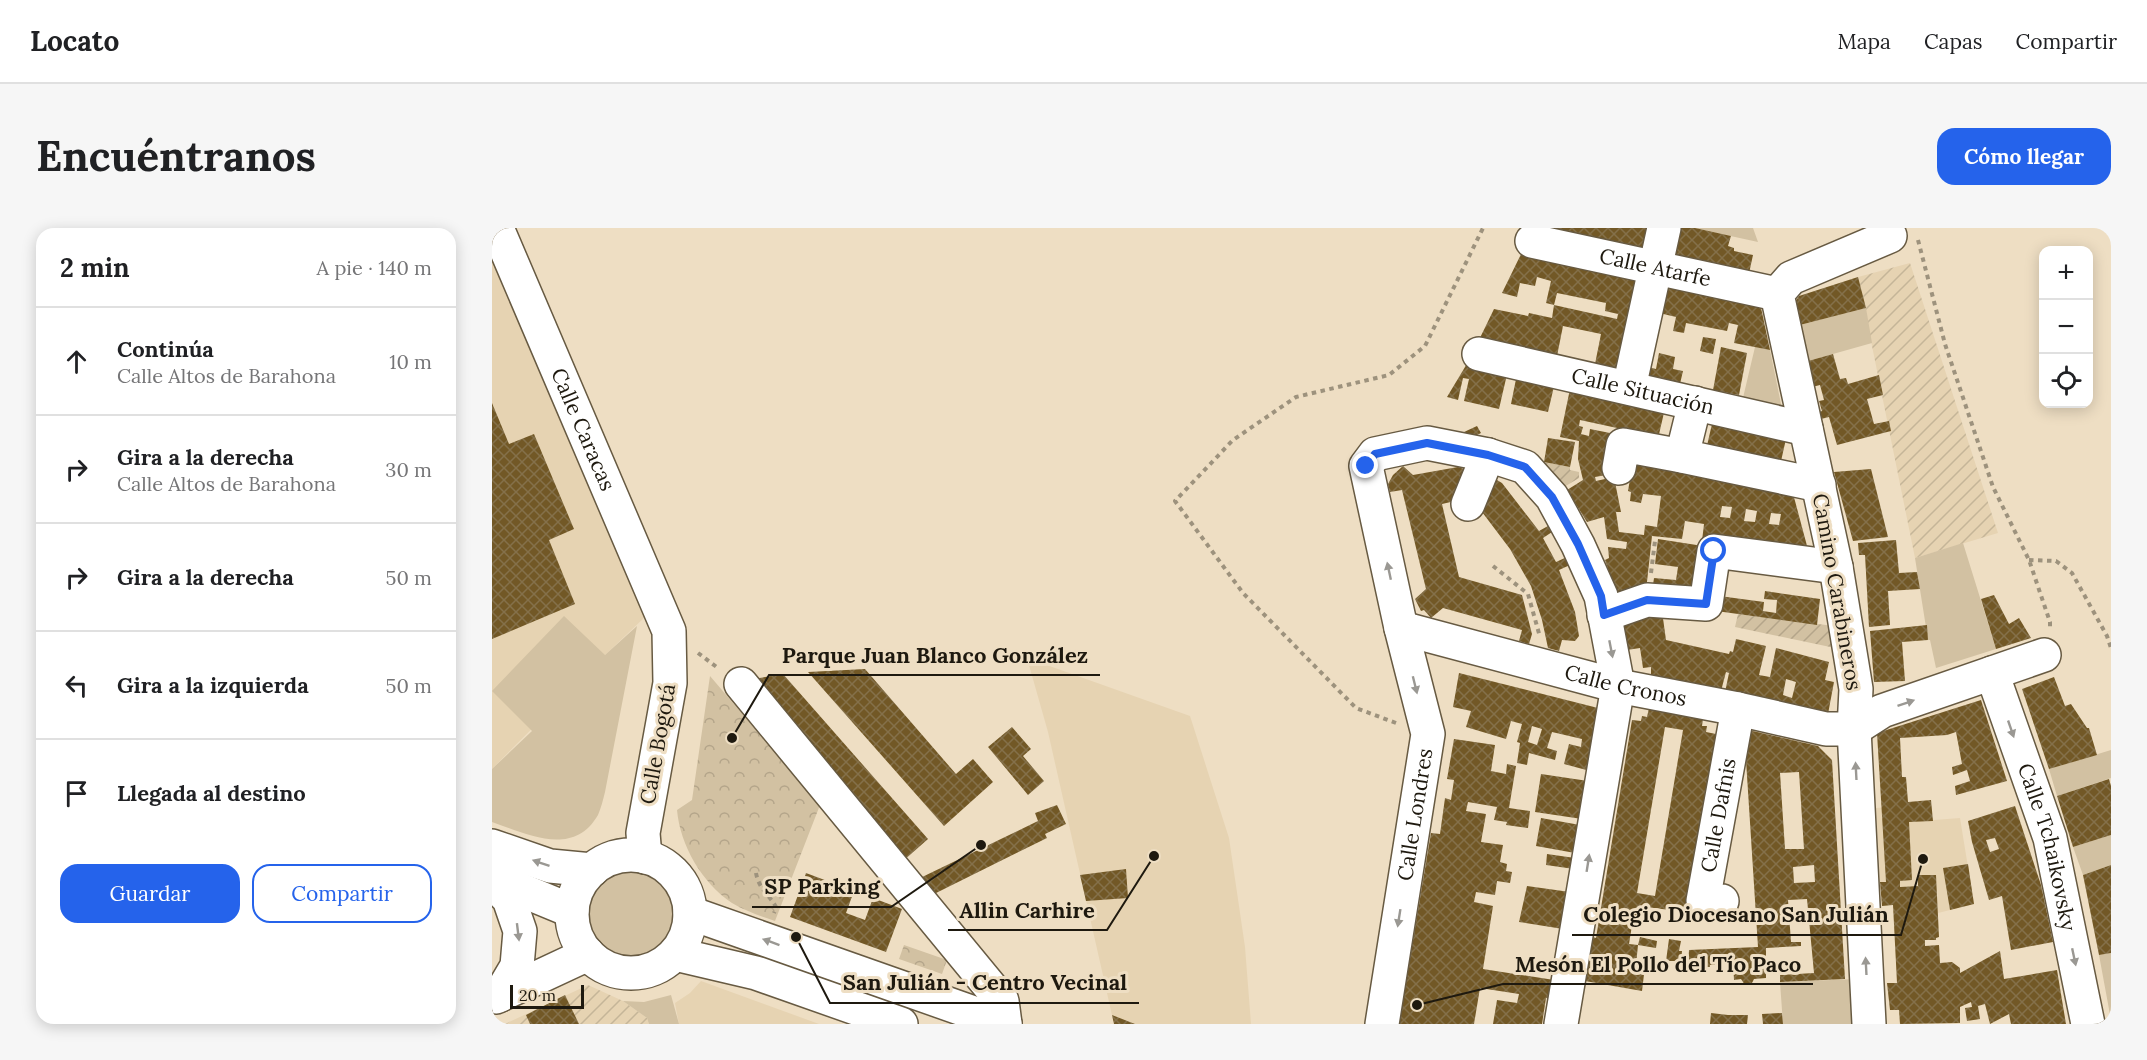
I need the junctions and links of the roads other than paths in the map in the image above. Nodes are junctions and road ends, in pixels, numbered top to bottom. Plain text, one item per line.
1 (497, 228) edge
2 (1664, 228) edge
3 (1904, 237) road end
4 (1532, 241) dead end
5 (1655, 267) junction
6 (1777, 294) junction
7 (1479, 354) dead end
8 (1629, 388) junction
9 (1695, 403) junction
10 (1806, 429) junction
11 (1488, 455) junction
12 (1682, 456) junction
13 (1619, 468) dead end
14 (1819, 485) junction
15 (1468, 504) dead end
16 (1836, 567) junction
17 (1604, 615) junction
18 (1401, 628) junction
19 (670, 642) joint
20 (2044, 655) road end
21 (1992, 673) junction
22 (741, 684) road end
23 (1618, 686) junction
24 (1738, 709) junction
25 (1854, 729) junction
26 (492, 846) edge
27 (645, 857) junction
28 (592, 870) junction
29 (492, 880) edge
30 (1722, 901) dead end
31 (572, 912) junction
32 (690, 913) junction
33 (588, 954) junction
34 (675, 954) junction
35 (496, 997) edge
36 (901, 1024) edge
37 (1005, 1024) edge
38 (1382, 1024) edge
39 (1561, 1024) edge
40 (1869, 1024) edge
41 (2088, 1024) edge

1 - 19 street, Calle Caracas
2 - 5 street
3 - 6 street
4 - 5 street, Calle Atarfe
5 - 6 street, Calle Atarfe
5 - 8 street
6 - 10 street, Camino Carabineros
7 - 8 street, Calle Situación
8 - 9 street, Calle Situación
9 - 10 street, Calle Situación
9 - 12 street
10 - 14 street, Camino Carabineros
11 - 15 street
11 - 17 street
18 -> 11 street, Calle Londres
12 - 13 street
12 - 14 street
14 - 16 street, Camino Carabineros
16 - 17 street
16 - 25 street, Camino Carabineros
17 -> 23 street
18 - 23 street, Calle Cronos
18 -> 38 street, Calle Londres
19 - 27 street, Calle Bogotá
20 - 21 street
25 -> 21 street
21 -> 41 street, Calle Tchaikovsky
22 - 37 street
23 - 24 street, Calle Cronos
39 -> 23 street
24 - 25 street, Calle Cronos
24 - 30 street, Calle Dafnis
40 -> 25 street, Camino Carabineros
28 -> 26 street
27 - 28 street
27 - 32 street
28 - 31 street
29 - 31 street
29 -> 35 street
31 - 33 street
32 - 34 street
37 -> 32 street
33 - 34 street
33 - 35 street
34 - 36 street

